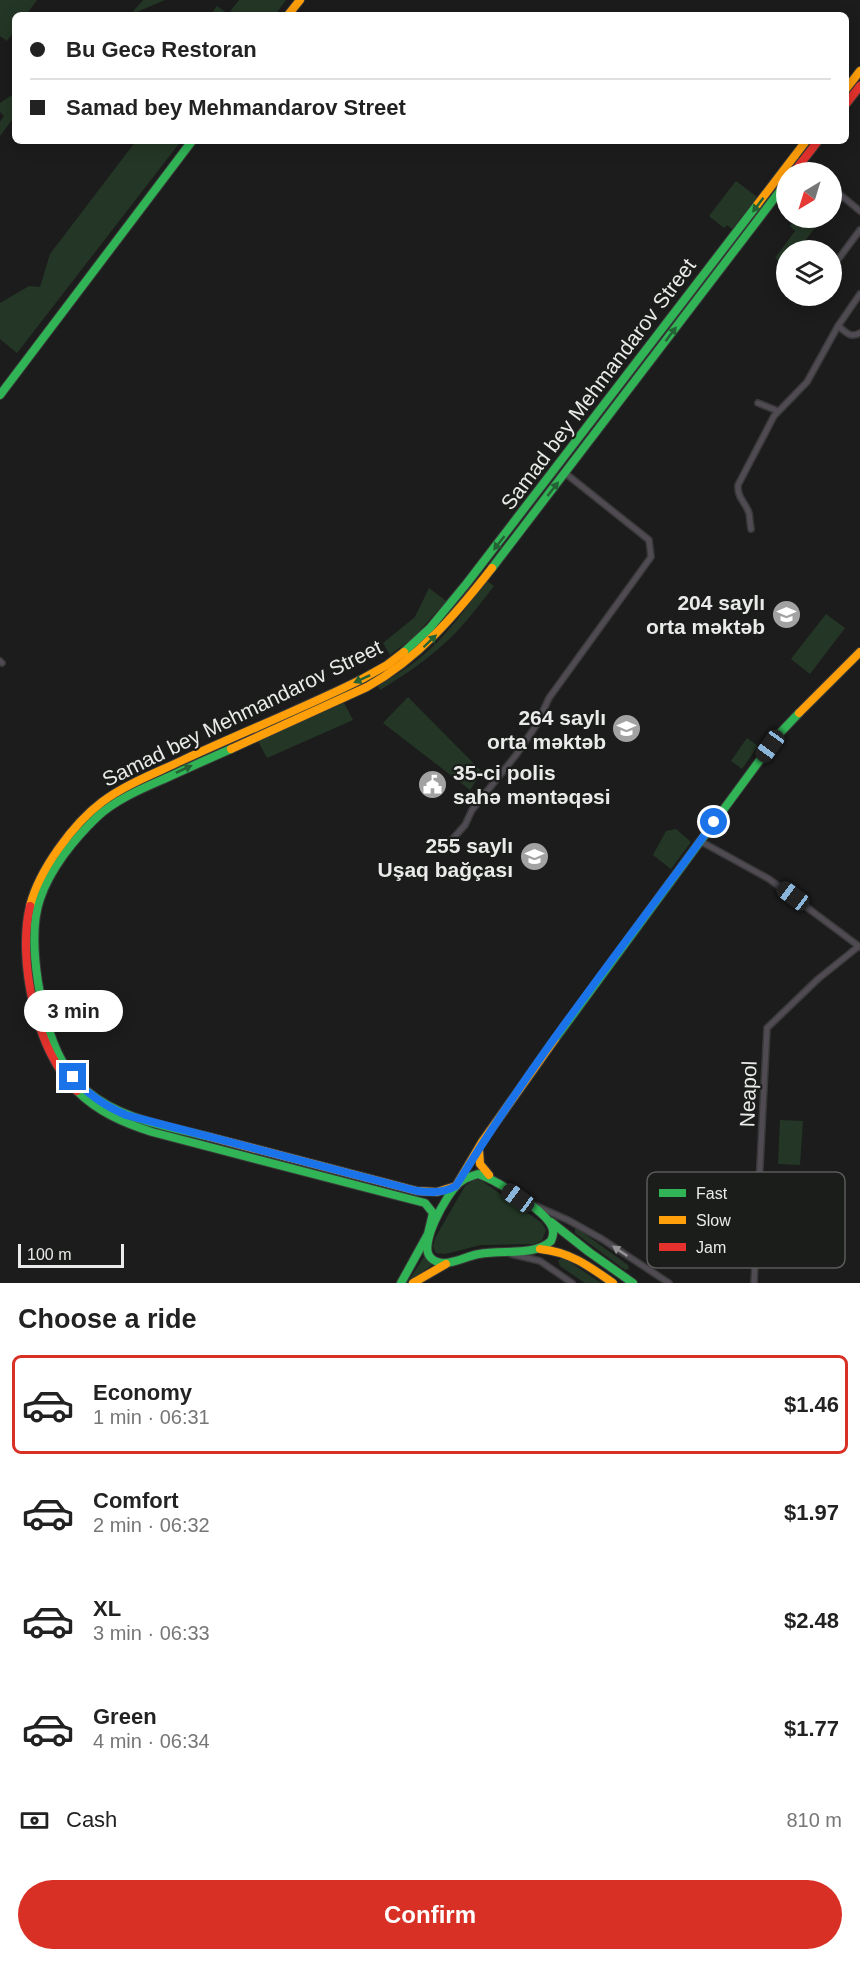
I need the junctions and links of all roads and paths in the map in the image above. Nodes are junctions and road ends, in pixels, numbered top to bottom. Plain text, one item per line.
1 (300, 0) edge
2 (290, 12) edge
3 (860, 71) edge
4 (849, 85) edge
5 (860, 86) edge
6 (849, 101) edge
7 (190, 144) edge
8 (804, 144) edge
9 (816, 144) edge
10 (794, 156) junction
11 (802, 162) joint
12 (776, 196) edge
13 (842, 196) edge
14 (860, 211) edge
15 (860, 230) edge
16 (842, 254) edge
17 (860, 294) edge
18 (838, 326) junction
19 (860, 333) edge
20 (0, 395) edge
21 (758, 404) dead end
22 (778, 411) junction
23 (565, 473) junction
24 (751, 529) dead end
25 (860, 652) edge
26 (700, 841) junction
27 (450, 842) dead end
28 (859, 947) edge
29 (34, 977) junction
30 (482, 1142) junction
31 (760, 1172) edge
32 (496, 1182) junction
33 (456, 1186) junction
34 (518, 1198) junction
35 (546, 1218) junction
36 (428, 1234) junction
37 (536, 1249) junction
38 (494, 1252) junction
39 (450, 1262) junction
40 (755, 1268) edge
41 (401, 1283) edge
42 (413, 1283) edge
43 (572, 1283) edge
44 (613, 1283) edge
45 (633, 1283) edge
46 (669, 1283) edge
47 (754, 1283) edge

1 - 2 main road
3 - 4 main road
5 - 6 main road
7 - 20 main road
8 - 10 main road, Samad bey Mehmandarov Street
9 - 11 main road
10 - 11 street
10 -> 29 main road, Samad bey Mehmandarov Street
23 -> 12 main road, Samad bey Mehmandarov Street
13 - 14 street
15 - 16 street
17 - 18 street
18 - 19 street
18 - 22 street
21 - 22 street
22 - 24 street
23 - 27 street
29 -> 23 main road, Samad bey Mehmandarov Street
25 - 26 main road
26 - 28 street
26 - 30 main road
28 - 31 street, Neapol
29 - 33 main road, Samad bey Mehmandarov Street
29 - 36 main road, Samad bey Mehmandarov Street
30 - 32 main road
30 - 33 main road
32 - 33 main road, Samad bey Mehmandarov Street
32 - 34 main road
33 - 36 main road
34 - 35 main road
46 -> 34 street
35 - 37 main road
35 - 45 main road
36 - 39 main road
36 - 41 main road
37 - 38 main road
37 - 44 main road
38 - 39 main road
38 - 43 street
39 - 42 main road
40 - 47 street, Neapol

